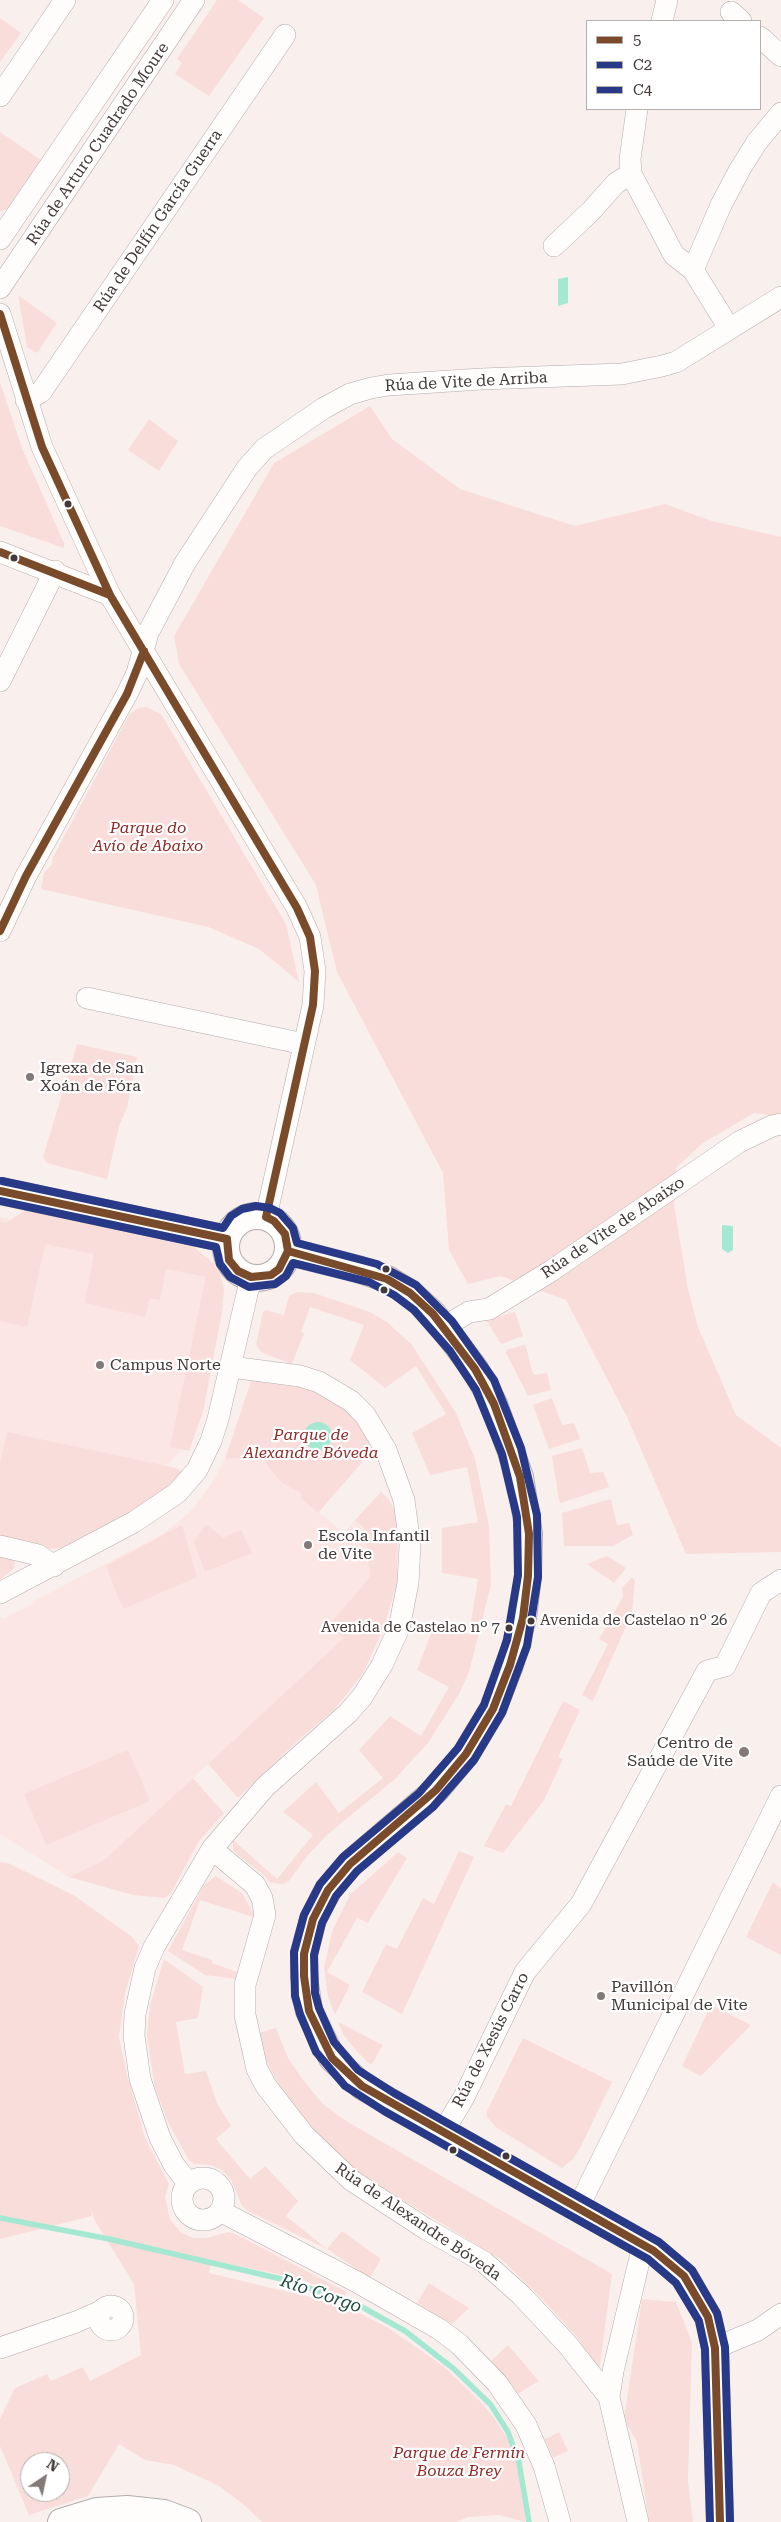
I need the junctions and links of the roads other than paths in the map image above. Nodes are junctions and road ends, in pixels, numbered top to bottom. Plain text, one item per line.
1 (65, 0) edge
2 (163, 0) edge
3 (194, 0) edge
4 (667, 0) edge
5 (662, 20) edge
6 (285, 35) dead end
7 (761, 38) edge
8 (781, 56) edge
9 (0, 96) edge
10 (637, 110) edge
11 (781, 113) edge
12 (631, 174) junction
13 (0, 239) edge
14 (554, 246) dead end
15 (693, 270) junction
16 (0, 288) edge
17 (781, 297) edge
18 (0, 314) edge
19 (730, 328) junction
20 (26, 400) junction
21 (0, 552) edge
22 (55, 571) junction
23 (110, 594) junction
24 (144, 651) junction
25 (0, 681) edge
26 (127, 694) junction
27 (172, 700) junction
28 (0, 931) edge
29 (87, 998) dead end
30 (304, 1044) junction
31 (781, 1124) edge
32 (0, 1191) edge
33 (266, 1217) junction
34 (227, 1239) junction
35 (288, 1251) junction
36 (251, 1277) junction
37 (444, 1327) junction
38 (232, 1368) junction
39 (0, 1546) edge
40 (54, 1566) junction
41 (781, 1580) edge
42 (0, 1593) edge
43 (781, 1796) edge
44 (212, 1849) junction
45 (443, 2132) junction
46 (188, 2183) junction
47 (578, 2208) junction
48 (220, 2211) junction
49 (643, 2245) junction
50 (781, 2314) edge
51 (102, 2319) dead end
52 (0, 2348) edge
53 (715, 2348) junction
54 (609, 2397) junction
55 (61, 2522) edge
56 (188, 2522) edge
57 (560, 2522) edge
58 (638, 2522) edge
59 (720, 2522) edge

1 - 9 street
2 - 13 street, Rúa de Arturo Cuadrado Moure
3 - 16 street, Rúa de Arturo Cuadrado Moure
4 - 5 street
6 - 20 street, Rúa de Delfín García Guerra
7 - 8 street
10 - 12 street
11 - 15 street
12 - 14 street
12 - 15 street
15 - 19 street
17 - 19 street, Rúa de Vite de Arriba
18 - 20 street
19 - 24 street, Rúa de Vite de Arriba
20 - 23 street
21 - 22 street
22 - 23 street
22 - 25 street
23 - 24 street
24 - 26 street, Rúa de Vite de Arriba
24 - 27 street
26 - 27 street
26 - 28 street, Rúa de Vite de Arriba
27 - 30 street
29 - 30 street
30 - 33 street
31 - 37 street, Rúa de Vite de Abaixo
32 - 34 street
33 - 34 street
33 - 35 street
34 - 36 street
35 - 36 street
35 - 37 street
36 - 38 street
37 - 45 street
38 - 40 street
38 - 44 street
39 - 40 street
40 - 42 street
41 - 45 street, Rúa de Xesús Carro
43 - 47 street
44 - 46 street
44 - 54 street, Rúa de Alexandre Bóveda
45 - 47 street
46 - 48 street
46 - 48 street
47 - 49 street
48 - 57 street
49 - 53 street
49 - 54 street, Rúa de Alexandre Bóveda
50 - 53 street
51 - 52 street
53 - 59 street
54 - 58 street, Rúa de Alexandre Bóveda
55 - 56 street

